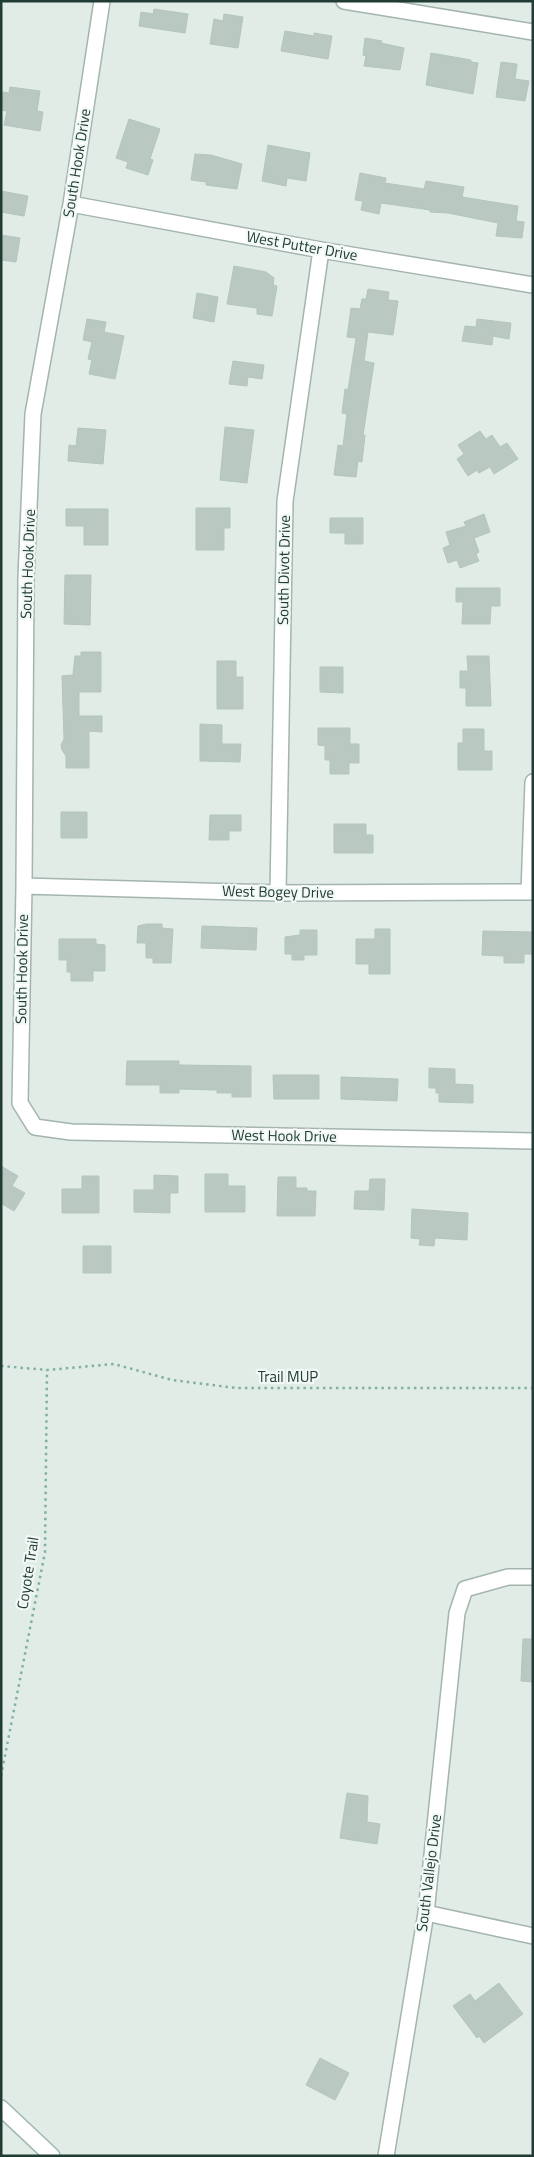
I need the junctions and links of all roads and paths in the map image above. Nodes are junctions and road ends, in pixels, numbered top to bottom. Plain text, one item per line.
1 (102, 1) edge
2 (344, 1) edge
3 (533, 32) edge
4 (71, 204) junction
5 (321, 250) junction
6 (533, 285) edge
7 (533, 782) edge
8 (24, 886) junction
9 (531, 892) edge
10 (278, 893) junction
11 (35, 1127) joint
12 (533, 1140) edge
13 (1, 1366) edge
14 (47, 1370) junction
15 (533, 1388) edge
16 (533, 1577) edge
17 (1, 1776) edge
18 (426, 1913) junction
19 (533, 1936) edge
20 (1, 2108) edge
21 (52, 2156) edge
22 (386, 2156) edge

1 - 4 street, South Hook Drive
2 - 3 street
4 - 5 street, West Putter Drive
4 - 8 street, South Hook Drive
5 - 6 street, West Putter Drive
5 - 10 street, South Divot Drive
7 - 9 street
8 - 10 street, West Bogey Drive
8 - 11 street, South Hook Drive
9 - 10 street, West Bogey Drive
11 - 12 street, West Hook Drive
13 - 14 path, Trail MUP
14 - 15 path, Trail MUP
14 - 17 path, Coyote Trail
16 - 18 street, South Vallejo Drive
18 - 19 street
18 - 22 street, South Vallejo Drive
20 - 21 street

